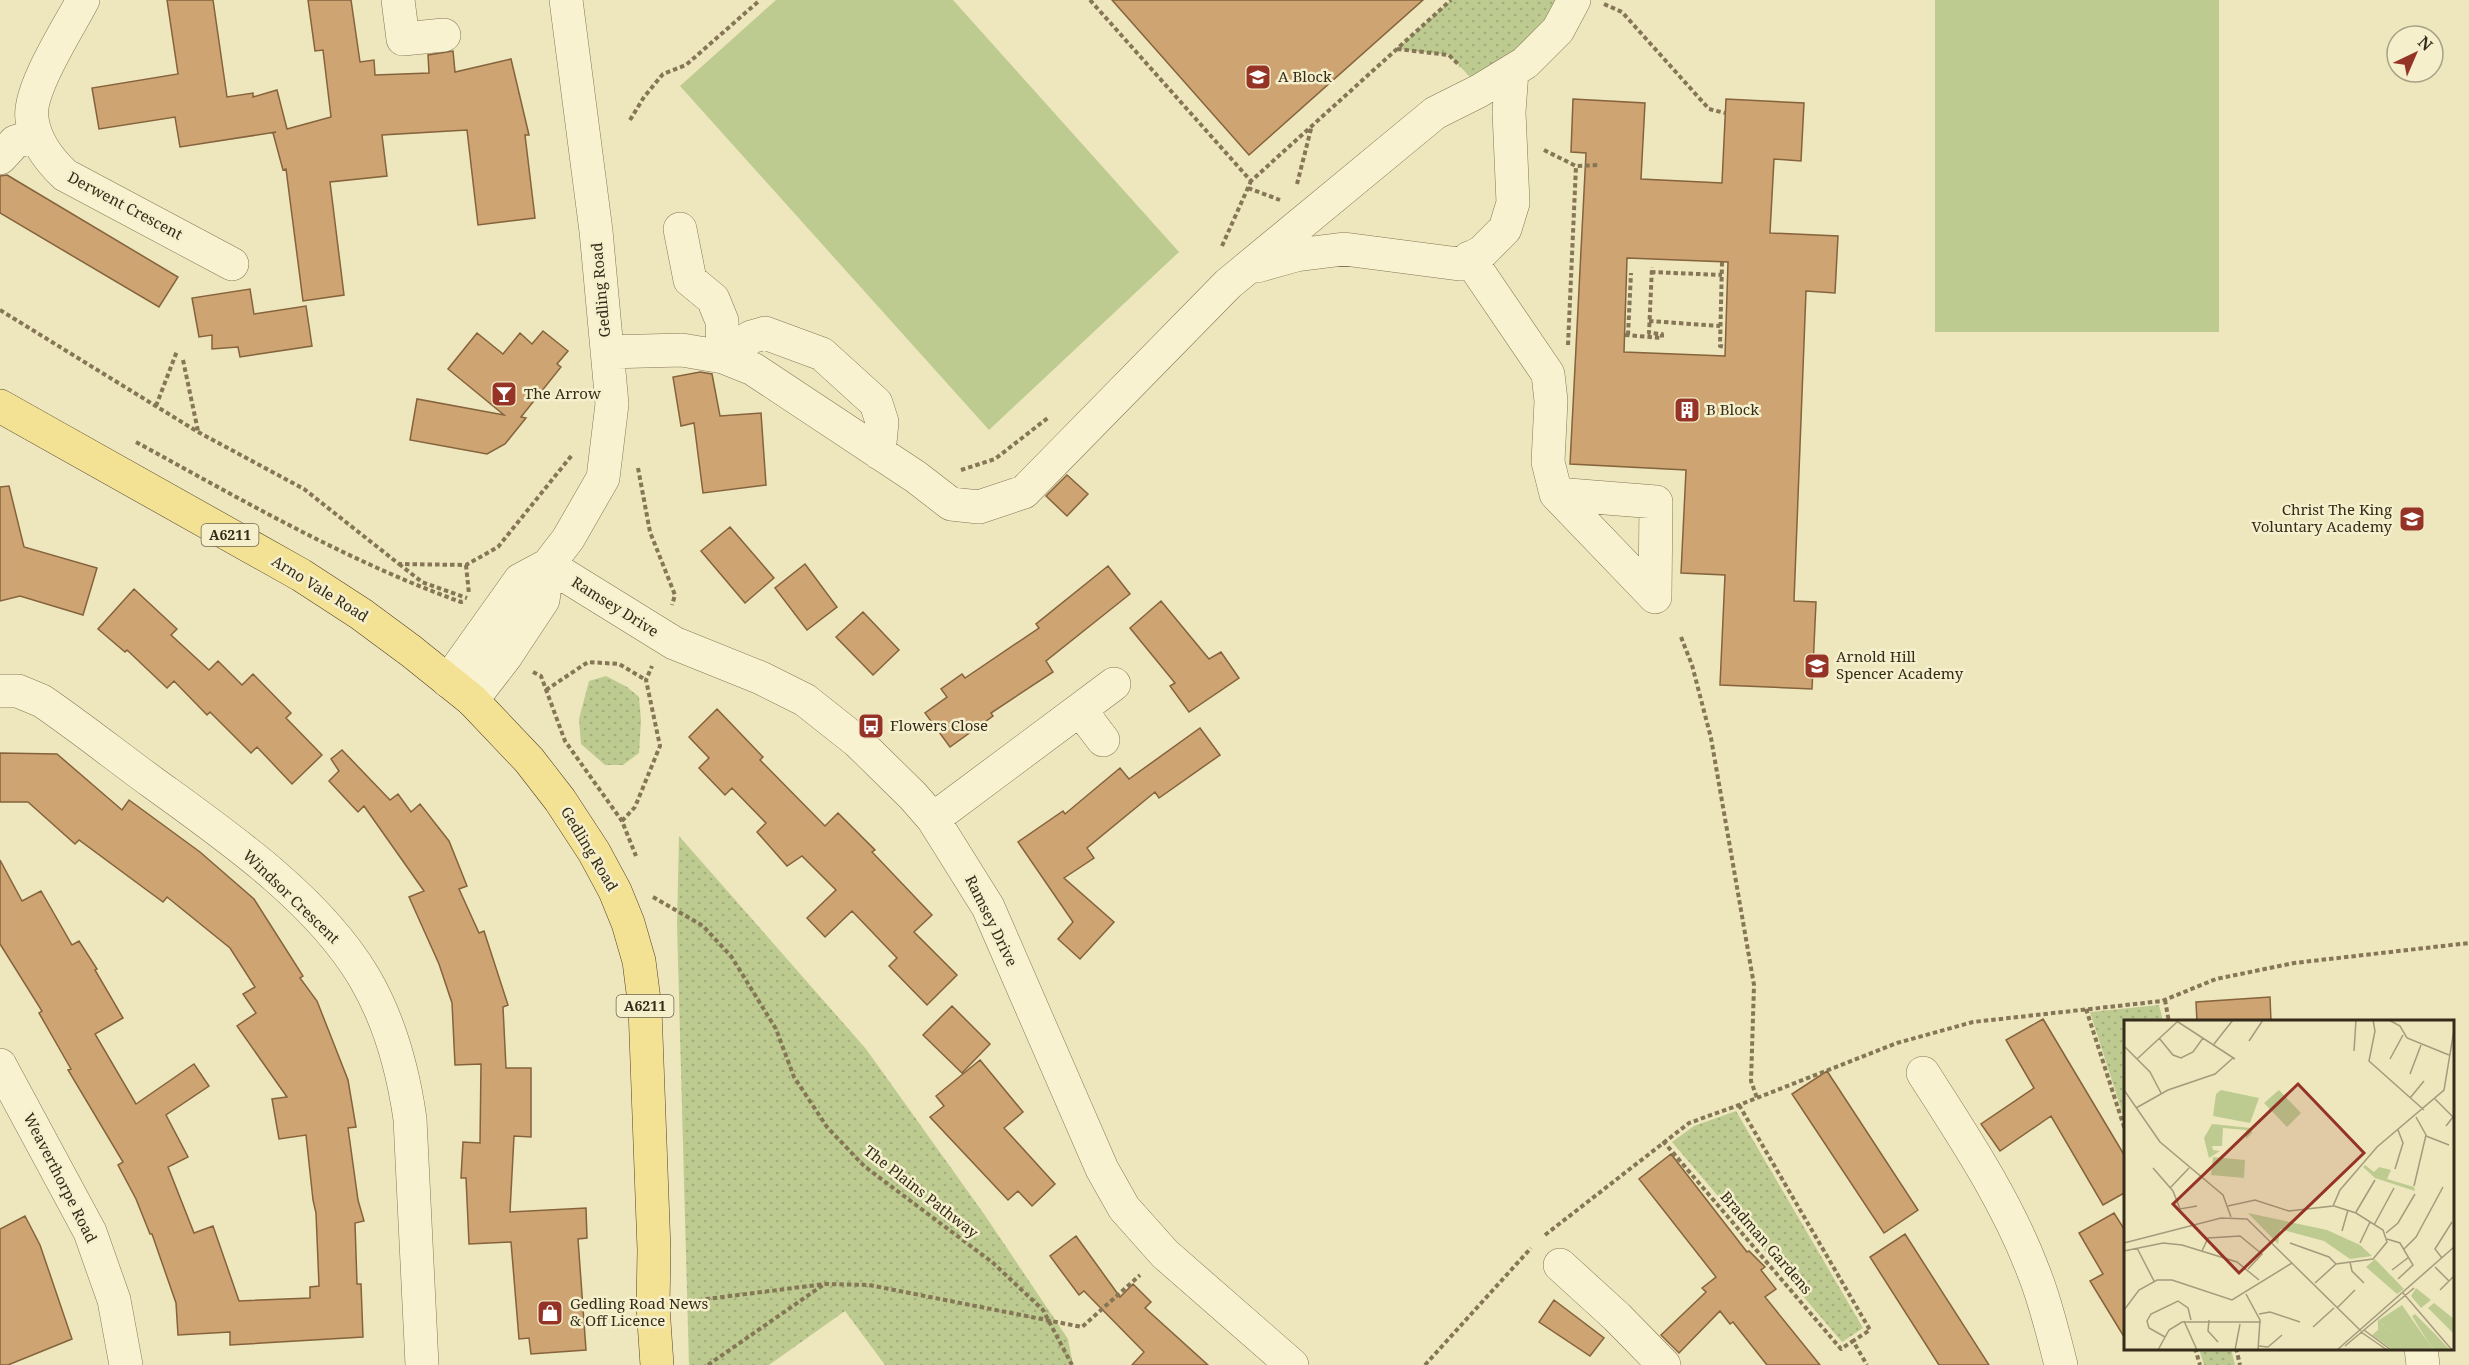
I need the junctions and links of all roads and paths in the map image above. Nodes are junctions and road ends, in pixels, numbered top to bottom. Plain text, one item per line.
1 (83, 0) edge
2 (398, 0) edge
3 (566, 0) edge
4 (760, 0) edge
5 (1090, 0) edge
6 (1451, 0) edge
7 (1588, 2) edge
8 (444, 35) dead end
9 (1397, 49) junction
10 (1449, 55) dead end
11 (1512, 71) junction
12 (1725, 113) dead end
13 (630, 120) dead end
14 (1313, 124) junction
15 (36, 135) junction
16 (0, 158) edge
17 (1576, 166) dead end
18 (1248, 188) dead end
19 (1295, 193) dead end
20 (1281, 200) dead end
21 (680, 229) dead end
22 (1469, 258) junction
23 (1722, 262) dead end
24 (232, 264) dead end
25 (1246, 269) junction
26 (1631, 273) dead end
27 (1722, 275) junction
28 (0, 310) edge
29 (1649, 321) junction
30 (1720, 326) junction
31 (1725, 347) dead end
32 (177, 351) dead end
33 (607, 352) junction
34 (1568, 355) dead end
35 (723, 357) junction
36 (183, 360) dead end
37 (0, 406) edge
38 (156, 406) junction
39 (198, 432) junction
40 (131, 440) dead end
41 (576, 450) dead end
42 (879, 453) junction
43 (1557, 494) dead end
44 (399, 564) junction
45 (466, 565) junction
46 (548, 565) junction
47 (488, 605) junction
48 (1681, 637) dead end
49 (506, 656) junction
50 (646, 680) dead end
51 (1114, 684) dead end
52 (546, 690) junction
53 (0, 691) edge
54 (460, 691) junction
55 (1080, 710) junction
56 (1103, 740) dead end
57 (933, 819) junction
58 (622, 821) dead end
59 (652, 897) dead end
60 (2165, 1000) dead end
61 (2086, 1009) dead end
62 (2169, 1020) edge
63 (0, 1065) edge
64 (1923, 1073) dead end
65 (1757, 1098) dead end
66 (1739, 1105) dead end
67 (2124, 1127) edge
68 (1663, 1141) dead end
69 (1165, 1254) junction
70 (1560, 1265) dead end
71 (825, 1284) junction
72 (653, 1307) junction
73 (1049, 1321) junction
74 (1853, 1341) junction
75 (2196, 1350) edge
76 (2236, 1350) edge
77 (2421, 1350) edge
78 (126, 1365) edge
79 (422, 1365) edge
80 (657, 1365) edge
81 (708, 1365) edge
82 (1072, 1365) edge
83 (1292, 1365) edge
84 (1664, 1365) edge
85 (1867, 1365) edge
86 (2061, 1365) edge
87 (2200, 1365) edge
88 (2240, 1365) edge
89 (2423, 1365) edge

1 - 15 street, Derwent Crescent
2 - 8 street
3 - 33 street, Gedling Road
4 - 13 path
5 - 14 path
6 - 9 path
7 - 11 street
7 - 12 path
9 - 10 path
9 - 14 path
11 - 22 street
11 - 25 street
14 - 19 path
15 - 16 street
15 - 24 street, Derwent Crescent
17 - 34 path
18 - 20 path
21 - 35 street
22 - 25 street
22 - 43 street
23 - 27 path
25 - 42 street
26 - 29 path
27 - 29 path
27 - 30 path
28 - 38 path
29 - 30 path
30 - 31 path
32 - 38 path
33 - 35 street
33 - 46 street, Gedling Road
35 - 42 street
35 - 42 street
36 - 39 path
37 - 54 main road, Arno Vale Road / A6211
38 - 39 path
39 - 44 path
40 - 47 path
41 - 45 path
44 - 45 path
44 - 45 path
46 - 47 street, Gedling Road
46 - 49 street, Gedling Road
46 - 57 street, Ramsey Drive
47 - 54 street, Gedling Road
48 - 65 path
49 - 52 path
49 - 54 street, Gedling Road
50 - 52 path
51 - 55 street
52 - 58 path
53 - 79 street, Windsor Crescent
54 - 72 main road, Gedling Road / A6211
55 - 56 street
55 - 57 street
57 - 69 street, Ramsey Drive
59 - 73 path, The Plains Pathway
60 - 62 path
61 - 67 path
63 - 78 street, Weaverthorpe Road
64 - 86 street
66 - 74 path
68 - 74 path, Bradman Gardens
69 - 73 path
69 - 83 street, Ramsey Drive
70 - 84 street
71 - 72 path
71 - 73 path
71 - 81 path
72 - 80 main road, Gedling Road / A6211
73 - 82 path, The Plains Pathway
74 - 85 path
75 - 87 path
76 - 88 path
77 - 89 street

